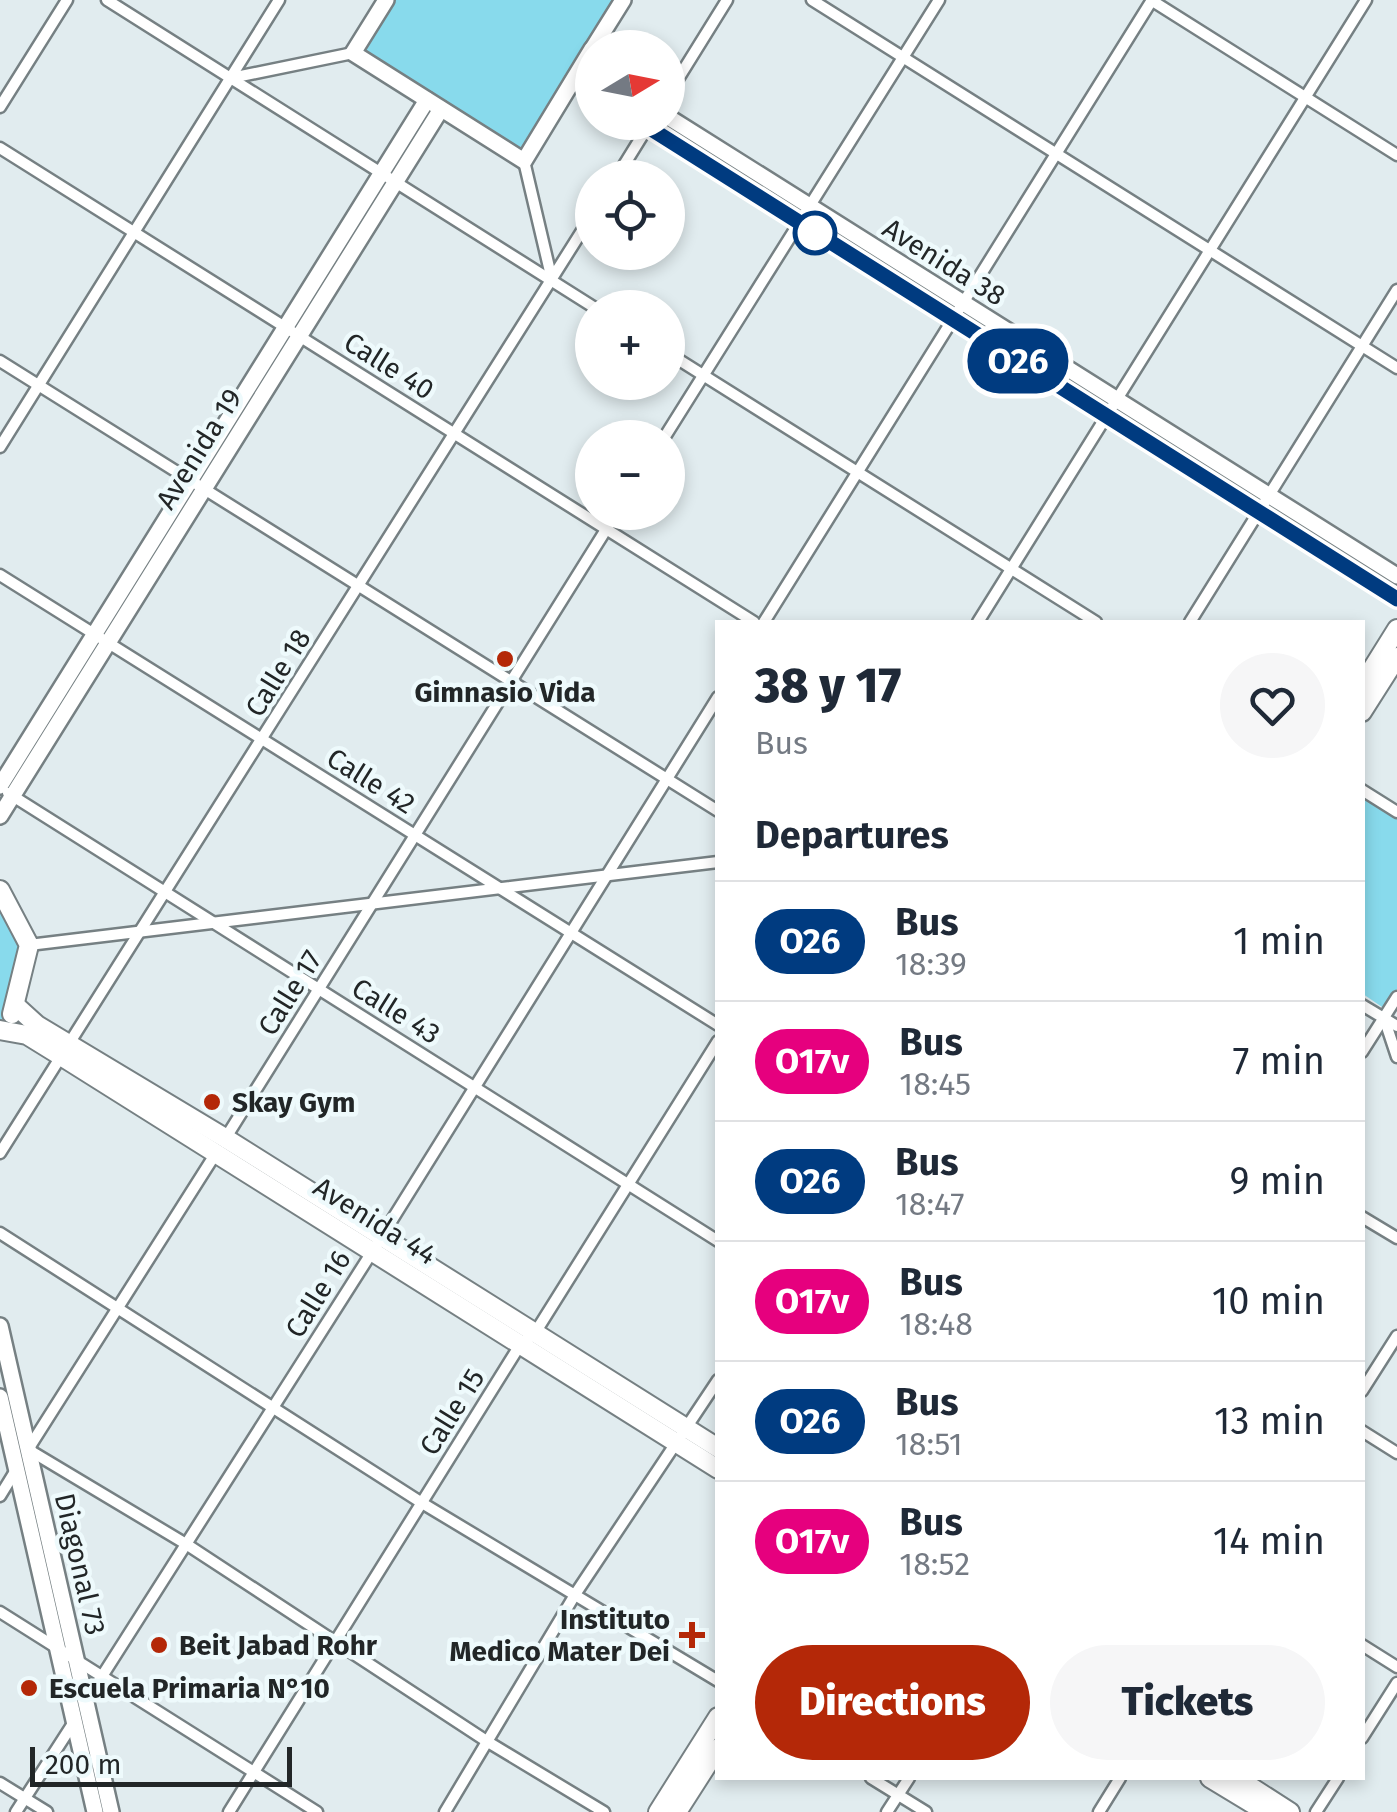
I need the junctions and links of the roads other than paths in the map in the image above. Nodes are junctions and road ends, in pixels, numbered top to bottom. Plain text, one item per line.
1 (67, 0) edge
2 (106, 0) edge
3 (279, 0) edge
4 (386, 0) edge
5 (623, 0) edge
6 (727, 0) edge
7 (812, 0) edge
8 (938, 0) edge
9 (1151, 0) edge
10 (1366, 0) edge
11 (604, 30) edge
12 (352, 53) junction
13 (903, 57) junction
14 (685, 68) edge
15 (230, 78) junction
16 (574, 81) edge
17 (1305, 97) junction
18 (434, 104) junction
19 (0, 107) edge
20 (685, 128) edge
21 (671, 140) edge
22 (0, 148) edge
23 (1056, 153) junction
24 (1397, 155) edge
25 (524, 161) junction
26 (389, 177) junction
27 (808, 207) junction
28 (799, 223) junction
29 (134, 232) junction
30 (575, 243) edge
31 (1210, 250) junction
32 (552, 280) junction
33 (1397, 290) edge
34 (575, 295) edge
35 (963, 303) junction
36 (953, 320) junction
37 (292, 332) junction
38 (1362, 346) junction
39 (0, 361) edge
40 (685, 364) edge
41 (1397, 368) edge
42 (703, 376) junction
43 (39, 385) junction
44 (1116, 401) junction
45 (1106, 416) junction
46 (675, 420) edge
47 (455, 434) junction
48 (0, 448) edge
49 (857, 472) junction
50 (197, 484) junction
51 (1269, 495) junction
52 (575, 510) edge
53 (1258, 512) junction
54 (607, 530) joint
55 (1011, 569) junction
56 (0, 575) edge
57 (1397, 576) edge
58 (360, 586) junction
59 (1397, 599) edge
60 (751, 620) edge
61 (765, 620) edge
62 (979, 620) edge
63 (1093, 620) edge
64 (1191, 620) edge
65 (1397, 629) edge
66 (101, 639) junction
67 (1397, 657) edge
68 (1365, 679) edge
69 (512, 682) junction
70 (715, 702) edge
71 (1365, 707) edge
72 (263, 740) junction
73 (666, 779) junction
74 (4, 790) edge
75 (1365, 792) edge
76 (715, 809) edge
77 (1397, 812) edge
78 (0, 816) edge
79 (415, 836) junction
80 (715, 862) edge
81 (604, 876) junction
82 (500, 888) junction
83 (0, 890) edge
84 (167, 893) junction
85 (374, 902) junction
86 (215, 924) junction
87 (143, 931) junction
88 (570, 933) junction
89 (29, 945) junction
90 (319, 989) junction
91 (1397, 997) edge
92 (16, 1006) junction
93 (1365, 1007) edge
94 (1384, 1018) junction
95 (715, 1023) edge
96 (1397, 1026) edge
97 (0, 1030) edge
98 (715, 1046) edge
99 (1365, 1047) edge
100 (66, 1050) junction
101 (1397, 1057) edge
102 (474, 1087) junction
103 (220, 1146) junction
104 (0, 1154) edge
105 (628, 1184) junction
106 (1365, 1218) edge
107 (0, 1233) edge
108 (715, 1238) edge
109 (1397, 1238) edge
110 (376, 1244) junction
111 (117, 1310) junction
112 (0, 1326) edge
113 (1397, 1336) edge
114 (528, 1339) junction
115 (715, 1385) edge
116 (1365, 1386) edge
117 (0, 1397) edge
118 (272, 1409) junction
119 (1365, 1433) edge
120 (5, 1435) edge
121 (682, 1437) junction
122 (715, 1447) edge
123 (28, 1450) junction
124 (1397, 1453) edge
125 (715, 1466) edge
126 (16, 1470) junction
127 (0, 1496) edge
128 (422, 1503) junction
129 (186, 1544) junction
130 (576, 1594) junction
131 (0, 1612) edge
132 (337, 1640) junction
133 (1365, 1647) edge
134 (58, 1650) junction
135 (76, 1662) junction
136 (1397, 1667) edge
137 (102, 1677) junction
138 (715, 1679) edge
139 (1397, 1684) edge
140 (86, 1702) junction
141 (74, 1721) junction
142 (715, 1721) edge
143 (1365, 1733) edge
144 (488, 1742) junction
145 (715, 1753) edge
146 (254, 1772) junction
147 (874, 1780) edge
148 (907, 1780) edge
149 (1119, 1780) edge
150 (1213, 1780) edge
151 (1240, 1780) edge
152 (1337, 1780) edge
153 (0, 1783) edge
154 (898, 1794) junction
155 (24, 1799) junction
156 (16, 1812) edge
157 (46, 1812) edge
158 (95, 1812) edge
159 (110, 1812) edge
160 (229, 1812) edge
161 (317, 1812) edge
162 (445, 1812) edge
163 (604, 1812) edge
164 (658, 1812) edge
165 (677, 1812) edge
166 (887, 1812) edge
167 (926, 1812) edge
168 (1099, 1812) edge
169 (1266, 1812) edge
170 (1290, 1812) edge
171 (1316, 1812) edge

1 - 19 street
2 - 15 street
3 - 15 street
4 - 12 main road
5 - 11 main road
6 - 14 street
7 - 13 street
8 - 13 street
9 - 17 street
9 - 23 street
10 - 17 street
12 - 15 street
12 - 18 main road
13 - 23 street
13 - 27 street
15 - 26 street
15 - 29 street
16 - 25 main road
17 - 24 street
17 - 31 street
18 - 25 main road
18 - 26 main road, Avenida 19
20 - 27 main road, Avenida 38
21 - 28 main road, Avenida 38
22 - 29 street, Calle 40
23 - 31 street
23 - 35 street
25 - 32 street
26 - 32 street
26 - 37 main road, Avenida 19
27 - 28 street
27 - 35 main road, Avenida 38
28 - 36 main road, Avenida 38
28 - 42 street
29 - 37 street, Calle 40
29 - 43 street
30 - 32 street, Calle 18
31 - 38 street
31 - 44 street
32 - 34 street
32 - 47 street, Calle 18
33 - 38 street
35 - 36 street
35 - 44 main road, Avenida 38
36 - 45 main road, Avenida 38
36 - 49 street
37 - 47 street, Calle 40
37 - 50 main road, Avenida 19
38 - 41 street
38 - 51 street
39 - 43 street
40 - 42 street
42 - 46 street
42 - 49 street
43 - 48 street
43 - 50 street
44 - 45 street
44 - 51 main road, Avenida 38
45 - 53 main road, Avenida 38
45 - 55 street
47 - 52 street, Calle 40
47 - 58 street, Calle 18
49 - 55 street
49 - 61 street
50 - 58 street
50 - 66 main road, Avenida 19
51 - 53 street
51 - 57 main road, Avenida 38
53 - 59 main road, Avenida 38
53 - 64 street
54 - 60 street, Calle 40
54 - 69 street, Calle 17
55 - 62 street
55 - 63 street
56 - 66 street, Calle 42
58 - 69 street
58 - 72 street, Calle 18
65 - 68 main road
66 - 72 street, Calle 42
66 - 74 main road, Avenida 19
67 - 71 main road
69 - 73 street
69 - 79 street, Calle 17
70 - 73 street, Calle 16
72 - 79 street, Calle 42
72 - 84 street, Calle 18
73 - 76 street
73 - 81 street, Calle 16
74 - 78 main road, Avenida 19
74 - 84 street, Calle 43
75 - 77 street
79 - 82 street, Calle 42
79 - 85 street, Calle 17
80 - 81 street
81 - 82 street
81 - 88 street, Calle 16
82 - 85 street
82 - 88 street, Calle 42
83 - 89 main road
84 - 86 street, Calle 43
84 - 87 street, Calle 18
85 - 86 street
85 - 90 street, Calle 17
86 - 87 street
86 - 90 street, Calle 43
87 - 89 street
87 - 100 street, Calle 18
88 - 95 street, Calle 42
88 - 102 street, Calle 16
89 - 92 main road
90 - 102 street, Calle 43
90 - 103 street, Calle 17
91 - 94 street
92 - 97 main road
92 - 100 main road, Avenida 44
93 - 94 street
94 - 96 street
94 - 99 street
94 - 101 street
97 - 100 main road, Avenida 44
98 - 105 street, Calle 15
100 - 103 main road, Avenida 44
100 - 104 street, Calle 18
102 - 105 street, Calle 43
102 - 110 street, Calle 16
103 - 110 main road, Avenida 44
103 - 111 street, Calle 17
105 - 108 street, Calle 43
105 - 114 street, Calle 15
106 - 109 street
107 - 111 street
110 - 114 main road, Avenida 44
110 - 118 street, Calle 16
111 - 118 street
111 - 123 street, Calle 17
112 - 123 main road, Diagonal 73
113 - 116 street
114 - 121 main road, Avenida 44
114 - 128 street, Calle 15
115 - 121 street
117 - 120 main road, Diagonal 73
118 - 128 street
118 - 129 street, Calle 16
119 - 124 street
120 - 123 street
120 - 126 main road, Diagonal 73
121 - 122 main road, Avenida 44
121 - 125 main road, Avenida 44
121 - 130 street
123 - 126 street, Calle 17
123 - 129 street
123 - 135 main road, Diagonal 73
126 - 127 street, Calle 17
126 - 134 main road, Diagonal 73
128 - 130 street
128 - 132 street, Calle 15
129 - 132 street
129 - 137 street, Calle 16
130 - 138 street
130 - 144 street
131 - 134 street
132 - 144 street
132 - 146 street, Calle 15
133 - 136 street
134 - 135 street
134 - 141 main road, Diagonal 73
135 - 137 street
135 - 140 main road, Diagonal 73
137 - 140 street, Calle 16
137 - 146 street
139 - 143 street
140 - 141 street, Calle 16
140 - 159 main road, Diagonal 73
141 - 155 street, Calle 16
141 - 158 main road, Diagonal 73
142 - 164 main road
144 - 162 street
144 - 163 street
145 - 165 main road
146 - 160 street, Calle 15
146 - 161 street
147 - 154 street
148 - 154 street
149 - 168 street
150 - 169 main road
151 - 170 main road
152 - 171 street
153 - 155 street
154 - 166 street
154 - 167 street
155 - 156 street, Calle 16
155 - 157 street

